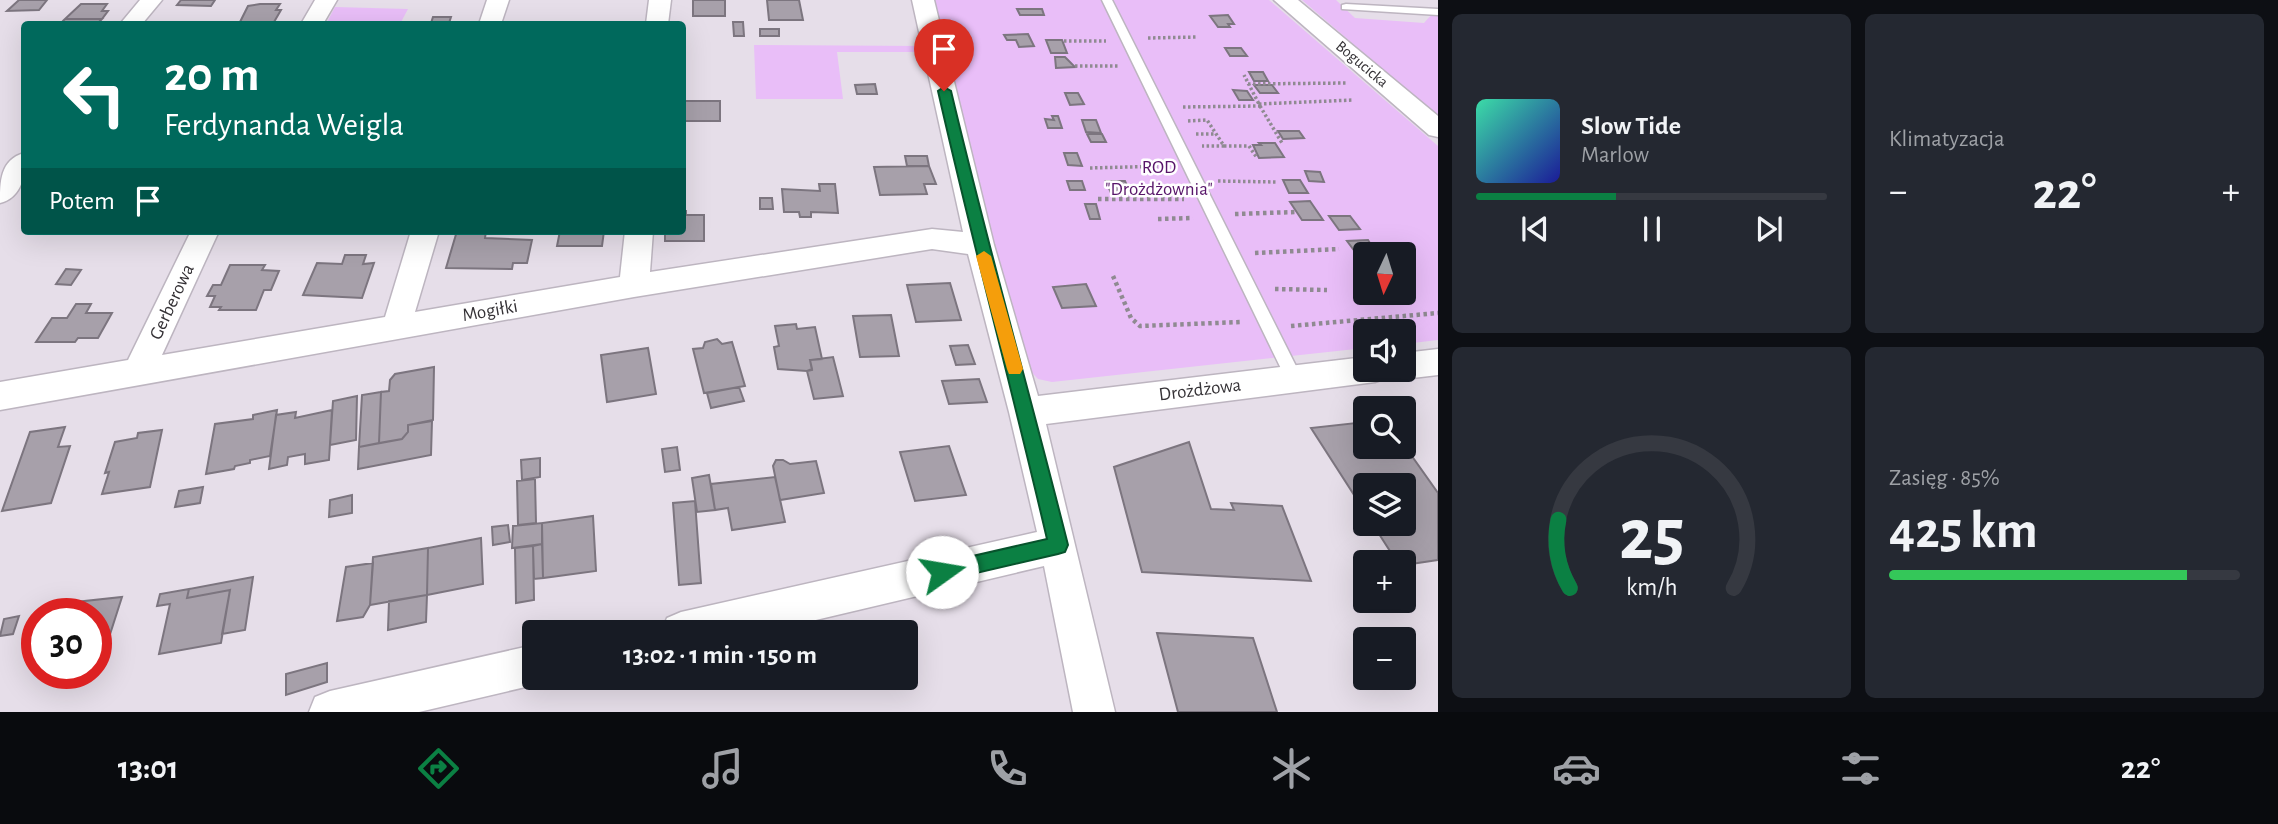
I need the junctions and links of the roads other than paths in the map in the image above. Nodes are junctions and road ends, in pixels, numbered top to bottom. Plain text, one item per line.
1 (150, 0) edge
2 (326, 0) edge
3 (498, 0) edge
4 (660, 0) edge
5 (923, 0) edge
6 (1107, 0) edge
7 (1285, 0) edge
8 (1346, 7) dead end
9 (1438, 12) edge
10 (133, 21) edge
11 (314, 21) edge
12 (491, 21) edge
13 (657, 21) edge
14 (1438, 129) edge
15 (21, 166) edge
16 (0, 194) edge
17 (203, 235) edge
18 (424, 235) edge
19 (639, 235) edge
20 (980, 245) junction
21 (634, 286) junction
22 (400, 326) junction
23 (1438, 362) edge
24 (1416, 365) edge
25 (1353, 371) edge
26 (138, 373) junction
27 (1294, 377) junction
28 (0, 396) edge
29 (1026, 412) junction
30 (1058, 545) junction
31 (733, 620) edge
32 (522, 668) edge
33 (330, 712) edge
34 (1094, 712) edge

1 - 10 street
2 - 11 street
3 - 12 street
4 - 13 street
5 - 20 street
6 - 27 lane
7 - 14 street, Bogucicka
8 - 9 lane
15 - 16 street
17 - 26 street, Gerberowa
18 - 22 street
19 - 21 street
20 - 21 street, Mogiłki
20 - 29 street
21 - 22 street, Mogiłki
22 - 26 street, Mogiłki
23 - 24 street
25 - 27 street, Drożdżowa
26 - 28 street, Mogiłki
27 - 29 street, Drożdżowa
29 - 30 street
30 - 31 street
30 - 34 street
32 - 33 street

